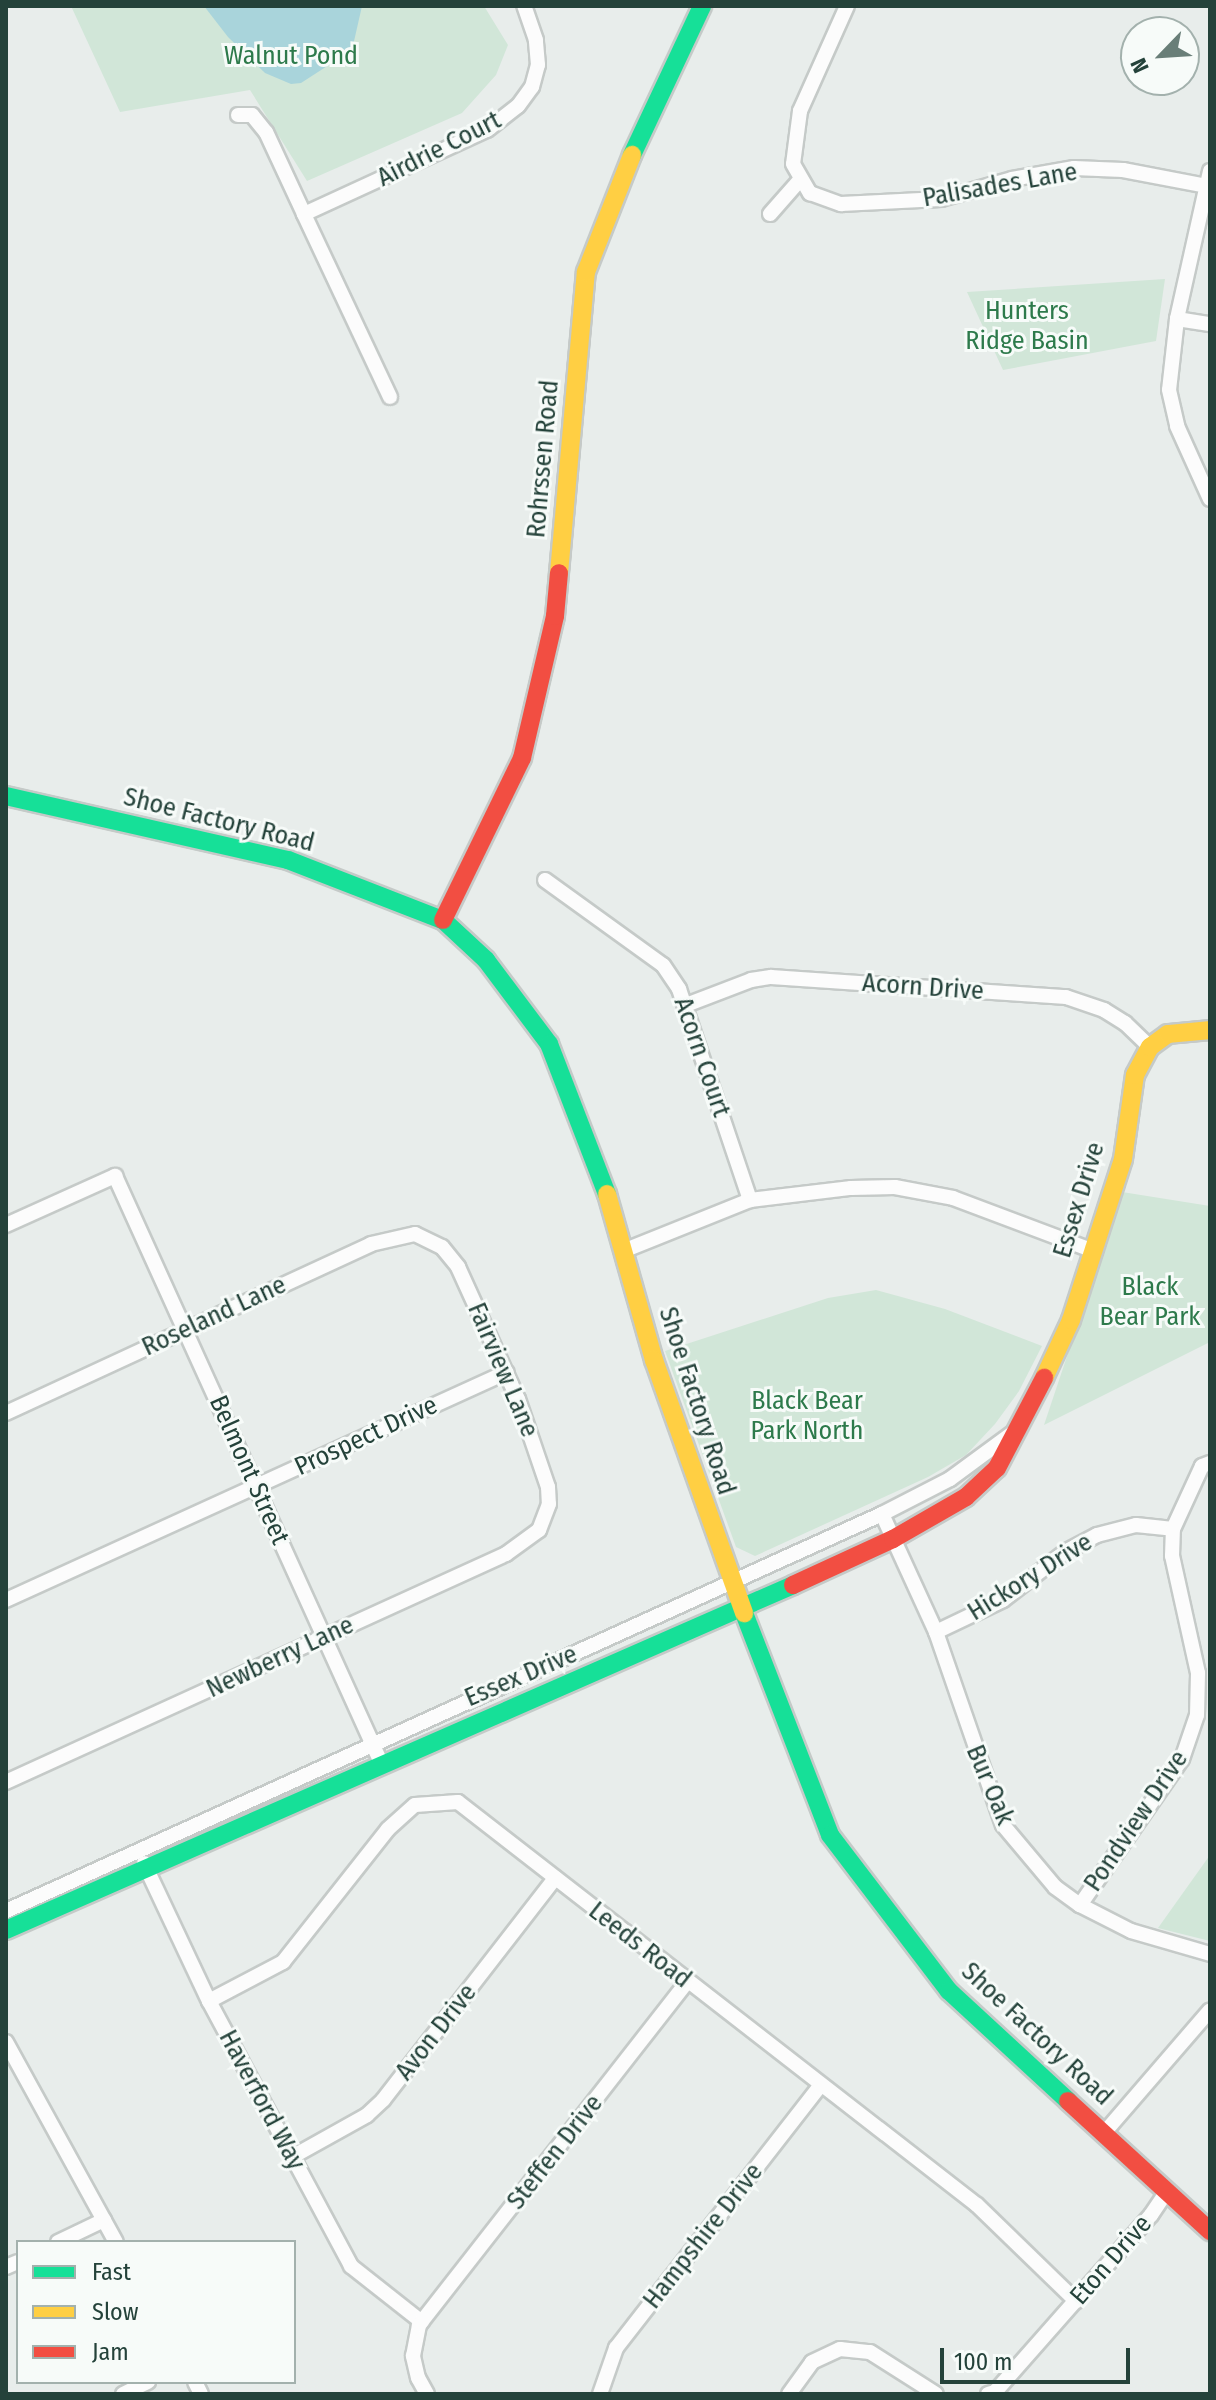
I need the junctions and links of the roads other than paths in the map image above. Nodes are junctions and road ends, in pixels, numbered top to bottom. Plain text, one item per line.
1 (524, 6) edge
2 (702, 6) edge
3 (847, 6) edge
4 (238, 115) dead end
5 (1208, 178) edge
6 (800, 180) junction
7 (304, 214) junction
8 (770, 214) dead end
9 (1177, 319) junction
10 (1210, 324) edge
11 (390, 397) dead end
12 (1210, 499) edge
13 (6, 796) edge
14 (545, 880) dead end
15 (443, 920) junction
16 (686, 1005) junction
17 (1210, 1030) edge
18 (1150, 1047) junction
19 (750, 1200) junction
20 (6, 1225) edge
21 (425, 1236) joint
22 (1091, 1250) junction
23 (623, 1251) junction
24 (185, 1329) junction
25 (507, 1372) junction
26 (6, 1413) edge
27 (1023, 1424) junction
28 (1210, 1463) edge
29 (256, 1486) junction
30 (882, 1514) junction
31 (545, 1519) joint
32 (1173, 1529) junction
33 (893, 1539) junction
34 (731, 1581) junction
35 (6, 1600) edge
36 (742, 1609) junction
37 (936, 1632) junction
38 (324, 1637) junction
39 (373, 1745) junction
40 (382, 1765) junction
41 (6, 1782) edge
42 (142, 1860) junction
43 (555, 1878) junction
44 (1080, 1905) junction
45 (6, 1911) edge
46 (6, 1930) edge
47 (1210, 1954) edge
48 (687, 1982) junction
49 (209, 2001) junction
50 (1210, 2010) edge
51 (6, 2042) edge
52 (10, 2061) edge
53 (821, 2085) junction
54 (1104, 2133) junction
55 (292, 2157) junction
56 (1166, 2193) junction
57 (104, 2220) junction
58 (1210, 2231) edge
59 (62, 2240) edge
60 (115, 2240) edge
61 (1076, 2301) junction
62 (422, 2322) junction
63 (144, 2384) edge
64 (123, 2394) edge
65 (427, 2394) edge
66 (600, 2394) edge
67 (789, 2394) edge
68 (936, 2394) edge
69 (988, 2394) edge

1 - 7 street, Airdrie Court
2 - 15 street, Rohrssen Road
3 - 6 street
4 - 7 street
5 - 6 street, Palisades Lane
5 - 9 street
6 - 8 street
7 - 11 street
9 - 10 street
9 - 12 street
13 - 15 street, Shoe Factory Road
14 - 16 street, Acorn Court
15 - 23 street, Shoe Factory Road
16 - 18 street, Acorn Drive
16 - 19 street, Acorn Court
17 - 18 street
18 - 22 street, Essex Drive
19 - 22 street
19 - 23 street
20 - 24 street, Belmont Street
21 - 24 street, Roseland Lane
21 - 25 street, Fairview Lane
22 - 27 street, Essex Drive
23 - 34 street, Shoe Factory Road
24 - 26 street, Roseland Lane
24 - 29 street, Belmont Street
25 - 29 street, Prospect Drive
25 - 31 street, Fairview Lane
27 - 30 street, Essex Drive
27 - 33 street, Essex Drive
28 - 32 street, Pondview Drive
29 - 35 street, Prospect Drive
29 - 38 street, Belmont Street
30 - 33 street, Bur Oak
30 - 34 street, Essex Drive
31 - 38 street, Newberry Lane
32 - 37 street, Hickory Drive
32 - 44 street, Pondview Drive
33 - 36 street, Essex Drive
33 - 37 street, Bur Oak
34 - 36 street, Shoe Factory Road
34 - 39 street, Essex Drive
36 - 40 street, Essex Drive
36 - 54 street, Shoe Factory Road
37 - 44 street, Bur Oak
38 - 39 street, Belmont Street
38 - 41 street, Newberry Lane
39 - 40 street, Belmont Street
39 - 42 street, Essex Drive
40 - 42 street, Essex Drive
42 - 45 street, Essex Drive
42 - 46 street, Essex Drive
42 - 49 street, Haverford Way
43 - 48 street, Leeds Road
43 - 49 street, Leeds Road
43 - 55 street, Avon Drive
44 - 47 street, Bur Oak
48 - 53 street, Leeds Road
48 - 62 street, Steffen Drive
49 - 55 street, Haverford Way
50 - 54 street
51 - 52 street
52 - 57 street
53 - 61 street, Leeds Road
53 - 66 street, Hampshire Drive
54 - 56 street, Shoe Factory Road
55 - 62 street, Haverford Way
56 - 58 street, Shoe Factory Road
56 - 61 street, Eton Drive
57 - 59 street
57 - 60 street
61 - 69 street, Eton Drive
62 - 65 street
63 - 64 street
67 - 68 street

